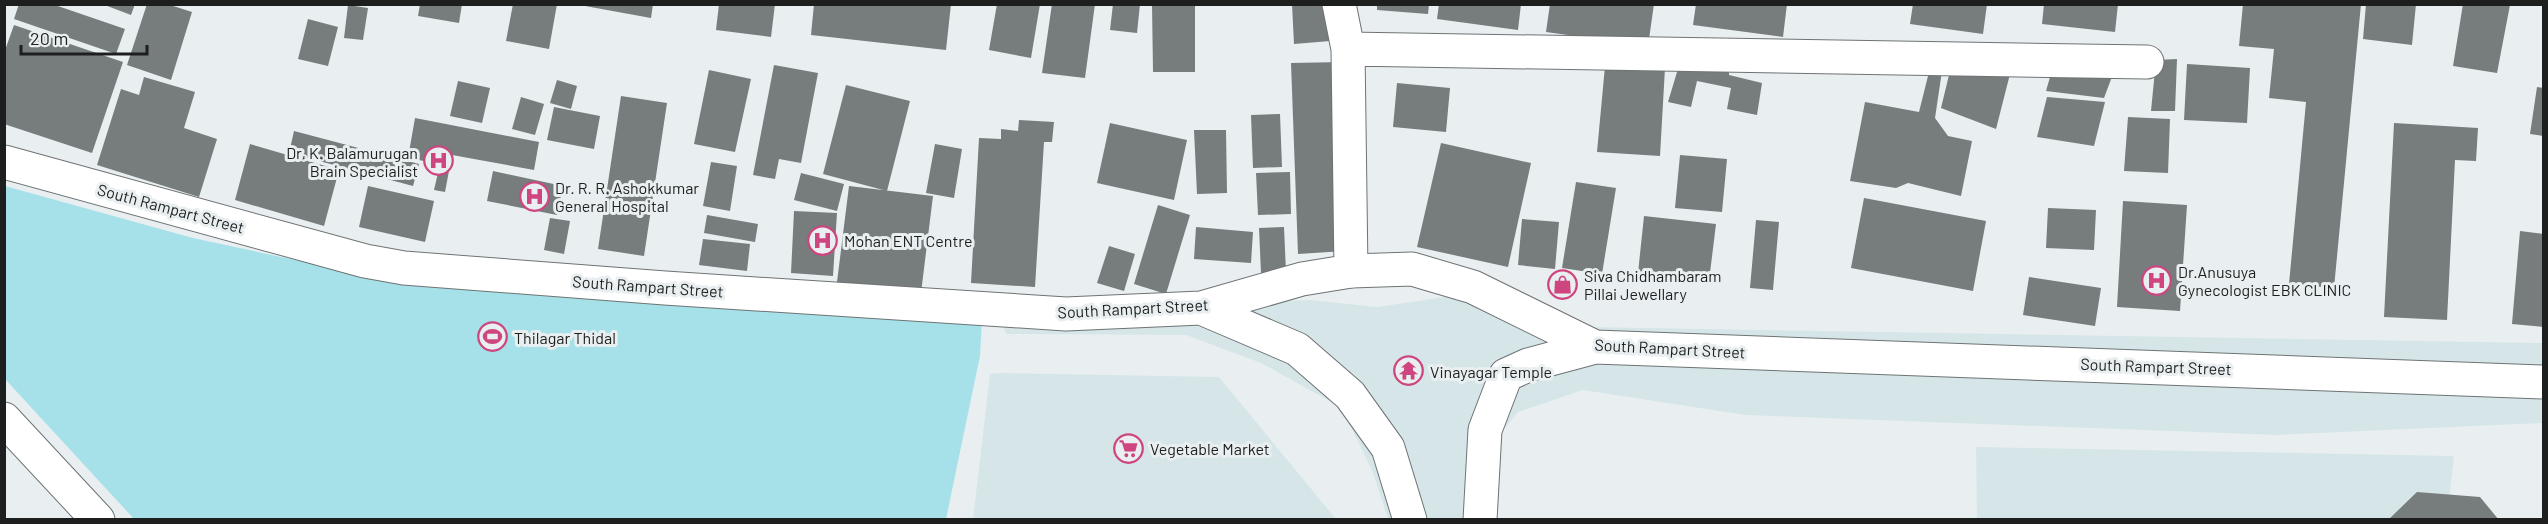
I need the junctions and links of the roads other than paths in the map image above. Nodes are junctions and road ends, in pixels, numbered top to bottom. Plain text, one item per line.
1 (1339, 4) edge
2 (1348, 49) junction
3 (2147, 63) dead end
4 (4, 162) edge
5 (1352, 271) junction
6 (1201, 308) junction
7 (1595, 347) junction
8 (2544, 381) edge
9 (4, 419) edge
10 (98, 519) edge
11 (1410, 519) edge
12 (1480, 519) edge

1 - 2 street
2 - 3 street
2 - 5 street
4 - 6 street, South Rampart Street
5 - 6 street, South Rampart Street
5 - 7 street, South Rampart Street
6 - 11 street
7 - 8 street, South Rampart Street
7 - 12 street
9 - 10 street

